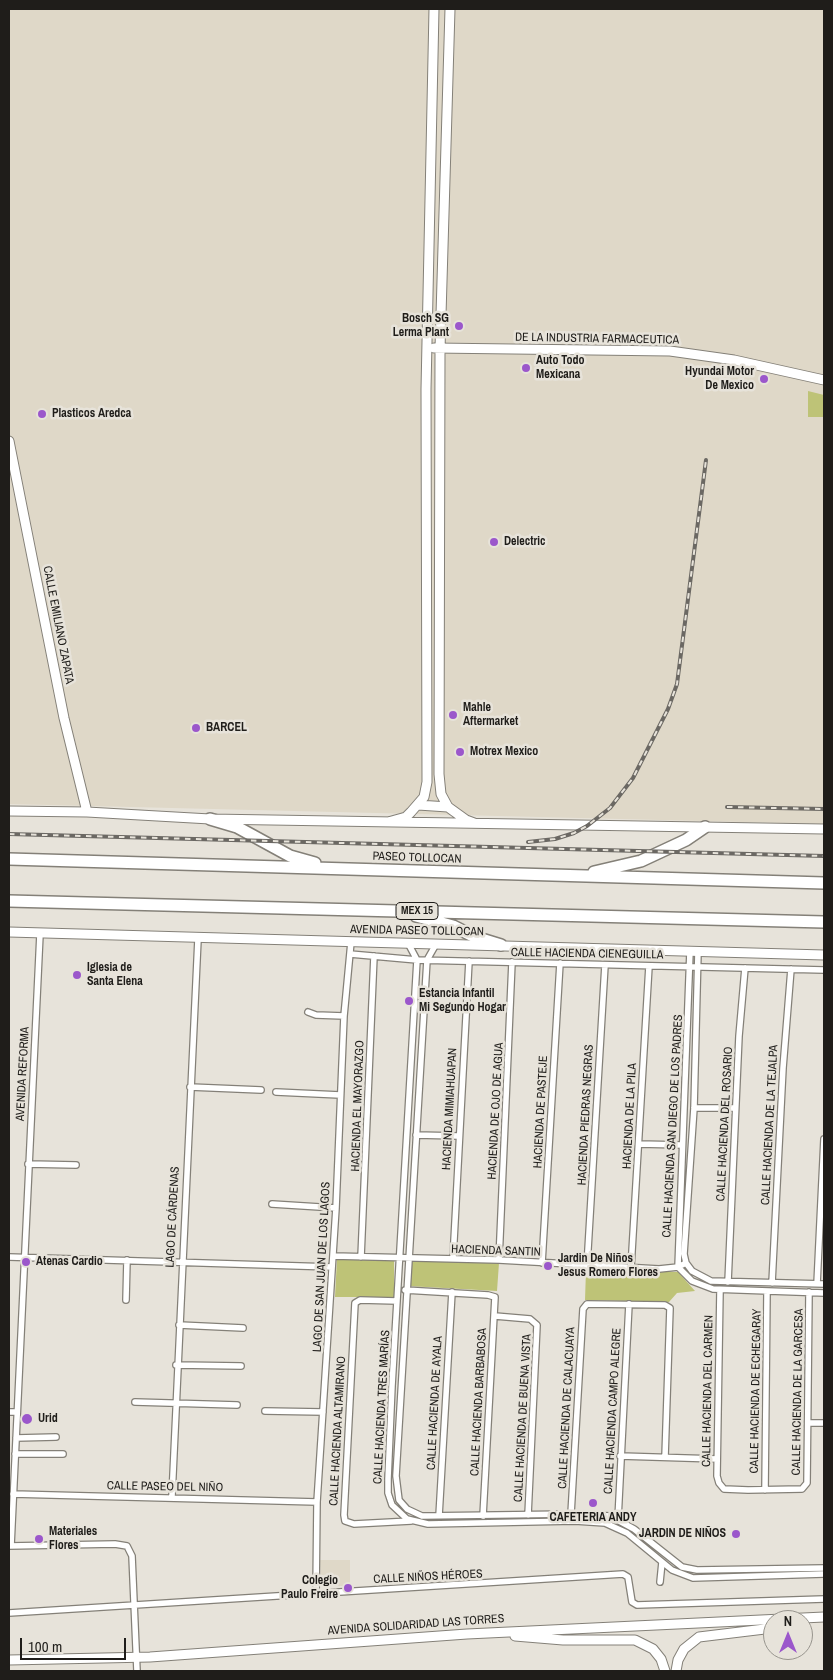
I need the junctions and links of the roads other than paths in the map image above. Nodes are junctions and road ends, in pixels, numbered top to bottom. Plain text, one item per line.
1 (434, 9) edge
2 (450, 9) edge
3 (427, 348) junction
4 (440, 349) junction
5 (824, 380) edge
6 (9, 441) edge
7 (428, 546) junction
8 (440, 548) junction
9 (428, 663) junction
10 (438, 663) junction
11 (427, 720) junction
12 (438, 720) junction
13 (418, 805) junction
14 (448, 807) junction
15 (9, 812) edge
16 (87, 812) junction
17 (210, 819) junction
18 (388, 822) junction
19 (474, 823) junction
20 (705, 827) junction
21 (824, 830) edge
22 (9, 859) edge
23 (333, 870) junction
24 (575, 876) junction
25 (824, 883) edge
26 (9, 901) edge
27 (395, 911) junction
28 (824, 922) edge
29 (9, 932) edge
30 (40, 934) junction
31 (198, 938) junction
32 (351, 942) junction
33 (410, 945) junction
34 (501, 945) junction
35 (435, 946) junction
36 (694, 951) junction
37 (350, 954) junction
38 (824, 955) edge
39 (374, 956) junction
40 (417, 960) junction
41 (427, 960) junction
42 (469, 961) junction
43 (512, 962) junction
44 (560, 964) junction
45 (605, 964) junction
46 (649, 966) junction
47 (690, 967) junction
48 (698, 967) junction
49 (745, 968) junction
50 (791, 969) junction
51 (824, 970) edge
52 (308, 1012) dead end
53 (344, 1016) junction
54 (687, 1056) junction
55 (696, 1056) junction
56 (411, 1069) junction
57 (420, 1070) junction
58 (190, 1087) junction
59 (261, 1090) dead end
60 (276, 1092) dead end
61 (340, 1095) junction
62 (694, 1108) junction
63 (736, 1108) junction
64 (416, 1135) junction
65 (458, 1136) junction
66 (824, 1139) edge
67 (639, 1144) junction
68 (682, 1145) junction
69 (28, 1164) junction
70 (76, 1165) dead end
71 (404, 1180) junction
72 (414, 1180) junction
73 (689, 1181) junction
74 (680, 1182) junction
75 (272, 1204) dead end
76 (336, 1208) junction
77 (333, 1256) junction
78 (9, 1257) edge
79 (361, 1257) junction
80 (400, 1257) junction
81 (409, 1257) junction
82 (24, 1258) junction
83 (453, 1259) junction
84 (127, 1260) junction
85 (499, 1260) junction
86 (181, 1262) junction
87 (542, 1263) junction
88 (686, 1263) junction
89 (587, 1266) junction
90 (332, 1267) junction
91 (678, 1267) junction
92 (631, 1268) junction
93 (728, 1282) junction
94 (772, 1283) junction
95 (787, 1283) junction
96 (817, 1284) junction
97 (824, 1284) edge
98 (398, 1290) junction
99 (406, 1290) junction
100 (720, 1290) junction
101 (452, 1292) junction
102 (768, 1292) junction
103 (787, 1292) junction
104 (809, 1292) junction
105 (824, 1293) edge
106 (126, 1300) dead end
107 (397, 1301) junction
108 (629, 1304) junction
109 (495, 1316) junction
110 (179, 1325) junction
111 (243, 1328) dead end
112 (176, 1365) junction
113 (241, 1366) dead end
114 (135, 1402) dead end
115 (175, 1402) junction
116 (237, 1405) dead end
117 (265, 1411) dead end
118 (9, 1412) edge
119 (17, 1412) junction
120 (323, 1412) junction
121 (809, 1423) junction
122 (824, 1423) edge
123 (56, 1437) dead end
124 (16, 1438) junction
125 (15, 1454) junction
126 (63, 1454) dead end
127 (620, 1456) junction
128 (665, 1457) junction
129 (717, 1459) junction
130 (765, 1490) junction
131 (13, 1494) junction
132 (172, 1496) junction
133 (317, 1502) junction
134 (571, 1514) junction
135 (528, 1515) junction
136 (439, 1516) junction
137 (458, 1516) junction
138 (482, 1516) junction
139 (549, 1518) junction
140 (618, 1518) junction
141 (411, 1521) junction
142 (459, 1524) junction
143 (10, 1546) edge
144 (665, 1555) junction
145 (662, 1563) junction
146 (824, 1568) edge
147 (824, 1574) edge
148 (660, 1582) dead end
149 (316, 1593) junction
150 (824, 1599) edge
151 (135, 1605) junction
152 (9, 1613) edge
153 (822, 1617) edge
154 (763, 1629) edge
155 (467, 1634) junction
156 (136, 1658) junction
157 (9, 1660) edge
158 (137, 1671) edge
159 (665, 1671) edge
160 (676, 1671) edge

1 - 3 main road
2 - 4 main road
3 - 4 main road, DE LA INDUSTRIA FARMACEUTICA
3 - 7 main road
4 - 5 main road, DE LA INDUSTRIA FARMACEUTICA
4 - 8 main road
6 - 16 main road, CALLE EMILIANO ZAPATA
7 - 8 street
7 - 9 main road
8 - 10 main road
9 - 10 street
9 - 11 main road
10 - 12 main road
11 - 12 street
11 - 13 main road
12 - 14 main road
13 - 14 main road
13 - 18 main road
14 - 19 main road
15 - 16 main road
16 - 17 main road
17 - 18 main road
17 - 23 highway
18 - 19 main road
19 - 20 main road
20 - 21 main road
20 - 24 highway
22 - 23 highway, PASEO TOLLOCAN
23 - 24 highway, PASEO TOLLOCAN
24 - 25 highway, PASEO TOLLOCAN
26 - 27 highway, MEX 15
27 - 28 highway, MEX 15
27 - 34 highway
29 - 30 main road, AVENIDA PASEO TOLLOCAN
30 - 31 main road, AVENIDA PASEO TOLLOCAN
30 - 69 street, AVENIDA REFORMA
31 - 32 main road, AVENIDA PASEO TOLLOCAN
31 - 58 street, LAGO DE CÁRDENAS
32 - 33 main road, AVENIDA PASEO TOLLOCAN
32 - 37 street, LAGO DE SAN JUAN DE LOS LAGOS
33 - 35 main road, AVENIDA PASEO TOLLOCAN
33 - 40 street, CALLE HACIENDA TRES MARÍAS
34 - 35 main road, AVENIDA PASEO TOLLOCAN
34 - 36 main road, AVENIDA PASEO TOLLOCAN
35 - 41 street, CALLE HACIENDA TRES MARÍAS
36 - 38 main road, AVENIDA PASEO TOLLOCAN
36 - 47 street, CALLE HACIENDA SAN DIEGO DE LOS PADRES
36 - 48 street, CALLE HACIENDA SAN DIEGO DE LOS PADRES
37 - 39 street, CALLE HACIENDA CIENEGUILLA
37 - 53 street, LAGO DE SAN JUAN DE LOS LAGOS
39 - 40 street, CALLE HACIENDA CIENEGUILLA
39 - 79 street, HACIENDA EL MAYORAZGO
40 - 41 street, CALLE HACIENDA CIENEGUILLA
40 - 56 street, CALLE HACIENDA TRES MARÍAS
41 - 42 street, CALLE HACIENDA CIENEGUILLA
41 - 57 street, CALLE HACIENDA TRES MARÍAS
42 - 43 street, CALLE HACIENDA CIENEGUILLA
42 - 65 street, HACIENDA MIMIAHUAPAN
43 - 44 street, CALLE HACIENDA CIENEGUILLA
43 - 85 street, HACIENDA DE OJO DE AGUA
44 - 45 street, CALLE HACIENDA CIENEGUILLA
44 - 87 street, HACIENDA DE PASTEJE
45 - 46 street, CALLE HACIENDA CIENEGUILLA
45 - 89 street, HACIENDA PIEDRAS NEGRAS
46 - 47 street, CALLE HACIENDA CIENEGUILLA
46 - 67 street, HACIENDA DE LA PILA
47 - 48 street, CALLE HACIENDA CIENEGUILLA
47 - 54 street, CALLE HACIENDA SAN DIEGO DE LOS PADRES
48 - 49 street, CALLE HACIENDA CIENEGUILLA
48 - 55 street, CALLE HACIENDA SAN DIEGO DE LOS PADRES
49 - 50 street, CALLE HACIENDA CIENEGUILLA
49 - 63 street, CALLE HACIENDA DEL ROSARIO
50 - 51 street, CALLE HACIENDA CIENEGUILLA
50 - 94 street, CALLE HACIENDA DE LA TEJALPA
52 - 53 street
53 - 61 street, LAGO DE SAN JUAN DE LOS LAGOS
54 - 55 street
54 - 68 street, CALLE HACIENDA SAN DIEGO DE LOS PADRES
55 - 62 street, CALLE HACIENDA SAN DIEGO DE LOS PADRES
56 - 57 street
56 - 71 street, CALLE HACIENDA TRES MARÍAS
57 - 64 street, CALLE HACIENDA TRES MARÍAS
58 - 59 street
58 - 86 street, LAGO DE CÁRDENAS
60 - 61 street
61 - 76 street, LAGO DE SAN JUAN DE LOS LAGOS
62 - 63 street
62 - 73 street, CALLE HACIENDA SAN DIEGO DE LOS PADRES
63 - 93 street, CALLE HACIENDA DEL ROSARIO
64 - 65 street
64 - 72 street, CALLE HACIENDA TRES MARÍAS
65 - 83 street, HACIENDA MIMIAHUAPAN
66 - 96 street
67 - 68 street
67 - 92 street, HACIENDA DE LA PILA
68 - 74 street, CALLE HACIENDA SAN DIEGO DE LOS PADRES
69 - 70 street
69 - 82 street, AVENIDA REFORMA
71 - 72 street
71 - 80 street, CALLE HACIENDA TRES MARÍAS
72 - 81 street, CALLE HACIENDA TRES MARÍAS
73 - 74 street
73 - 88 street, CALLE HACIENDA SAN DIEGO DE LOS PADRES
74 - 91 street, CALLE HACIENDA SAN DIEGO DE LOS PADRES
75 - 76 street
76 - 77 street, LAGO DE SAN JUAN DE LOS LAGOS
77 - 79 street, HACIENDA SANTIN
77 - 90 street, LAGO DE SAN JUAN DE LOS LAGOS
78 - 82 street
79 - 80 street, HACIENDA SANTIN
80 - 81 street, HACIENDA SANTIN
80 - 98 street, CALLE HACIENDA TRES MARÍAS
81 - 83 street, HACIENDA SANTIN
81 - 99 street, CALLE HACIENDA TRES MARÍAS
82 - 84 street
82 - 119 street, AVENIDA REFORMA
83 - 85 street, HACIENDA SANTIN
84 - 86 street
84 - 106 street
85 - 87 street, HACIENDA SANTIN
86 - 90 street
86 - 110 street, LAGO DE CÁRDENAS
87 - 89 street, HACIENDA SANTIN
88 - 91 street, HACIENDA SANTIN
88 - 93 street
89 - 92 street, HACIENDA SANTIN
90 - 120 street, LAGO DE SAN JUAN DE LOS LAGOS
91 - 92 street, HACIENDA SANTIN
91 - 100 street
93 - 94 street
94 - 95 street
95 - 96 street
95 - 103 street
96 - 97 street
98 - 99 street
98 - 107 street, CALLE HACIENDA TRES MARÍAS
99 - 101 street
99 - 136 street, CALLE HACIENDA TRES MARÍAS
100 - 102 street
100 - 129 street, CALLE HACIENDA DEL CARMEN
101 - 109 street, CALLE HACIENDA BARBABOSA
101 - 136 street, CALLE HACIENDA DE AYALA
102 - 103 street
102 - 130 street, CALLE HACIENDA DE ECHEGARAY
103 - 104 street
104 - 105 street
104 - 121 street, CALLE HACIENDA DE LA GARCESA
107 - 141 street, CALLE HACIENDA TRES MARÍAS
107 - 141 street, CALLE HACIENDA ALTAMIRANO
108 - 127 street, CALLE HACIENDA CAMPO ALEGRE
108 - 128 street
108 - 134 street, CALLE HACIENDA DE CALACUAYA
109 - 135 street, CALLE HACIENDA DE BUENA VISTA
109 - 138 street, CALLE HACIENDA BARBABOSA
110 - 111 street
110 - 112 street, LAGO DE CÁRDENAS
112 - 113 street
112 - 115 street, LAGO DE CÁRDENAS
114 - 115 street
115 - 116 street
115 - 132 street, LAGO DE CÁRDENAS
117 - 120 street
118 - 119 street
119 - 124 street, AVENIDA REFORMA
120 - 133 street, LAGO DE SAN JUAN DE LOS LAGOS
121 - 122 street
121 - 130 street, CALLE HACIENDA DE LA GARCESA
123 - 124 street
124 - 125 street, AVENIDA REFORMA
125 - 126 street
125 - 131 street, AVENIDA REFORMA
127 - 128 street
127 - 140 street, CALLE HACIENDA CAMPO ALEGRE
128 - 129 street
129 - 130 street, CALLE HACIENDA DEL CARMEN
131 - 132 street, CALLE PASEO DEL NIÑO
131 - 143 street, AVENIDA REFORMA
132 - 133 street, CALLE PASEO DEL NIÑO
133 - 149 street, LAGO DE SAN JUAN DE LOS LAGOS
134 - 139 street, CALLE HACIENDA TRES MARÍAS
134 - 140 street, CALLE HACIENDA TRES MARÍAS
135 - 138 street, CALLE HACIENDA TRES MARÍAS
135 - 139 street, CALLE HACIENDA TRES MARÍAS
136 - 137 street, CALLE HACIENDA TRES MARÍAS
137 - 138 street, CALLE HACIENDA TRES MARÍAS
137 - 142 street
139 - 142 street, CALLE HACIENDA TRES MARÍAS
139 - 145 street, CALLE HACIENDA TRES MARÍAS
140 - 144 street
141 - 142 street, CALLE HACIENDA TRES MARÍAS
143 - 151 street
144 - 145 street
144 - 146 street
145 - 147 street, CALLE HACIENDA TRES MARÍAS
145 - 148 street
149 - 150 street, CALLE NIÑOS HÉROES
149 - 151 street, CALLE NIÑOS HÉROES
151 - 152 street, CALLE NIÑOS HÉROES
151 - 156 street
153 - 155 main road, AVENIDA SOLIDARIDAD LAS TORRES
154 - 160 main road
155 - 156 main road, AVENIDA SOLIDARIDAD LAS TORRES
155 - 159 main road
156 - 157 main road, AVENIDA SOLIDARIDAD LAS TORRES
156 - 158 street

